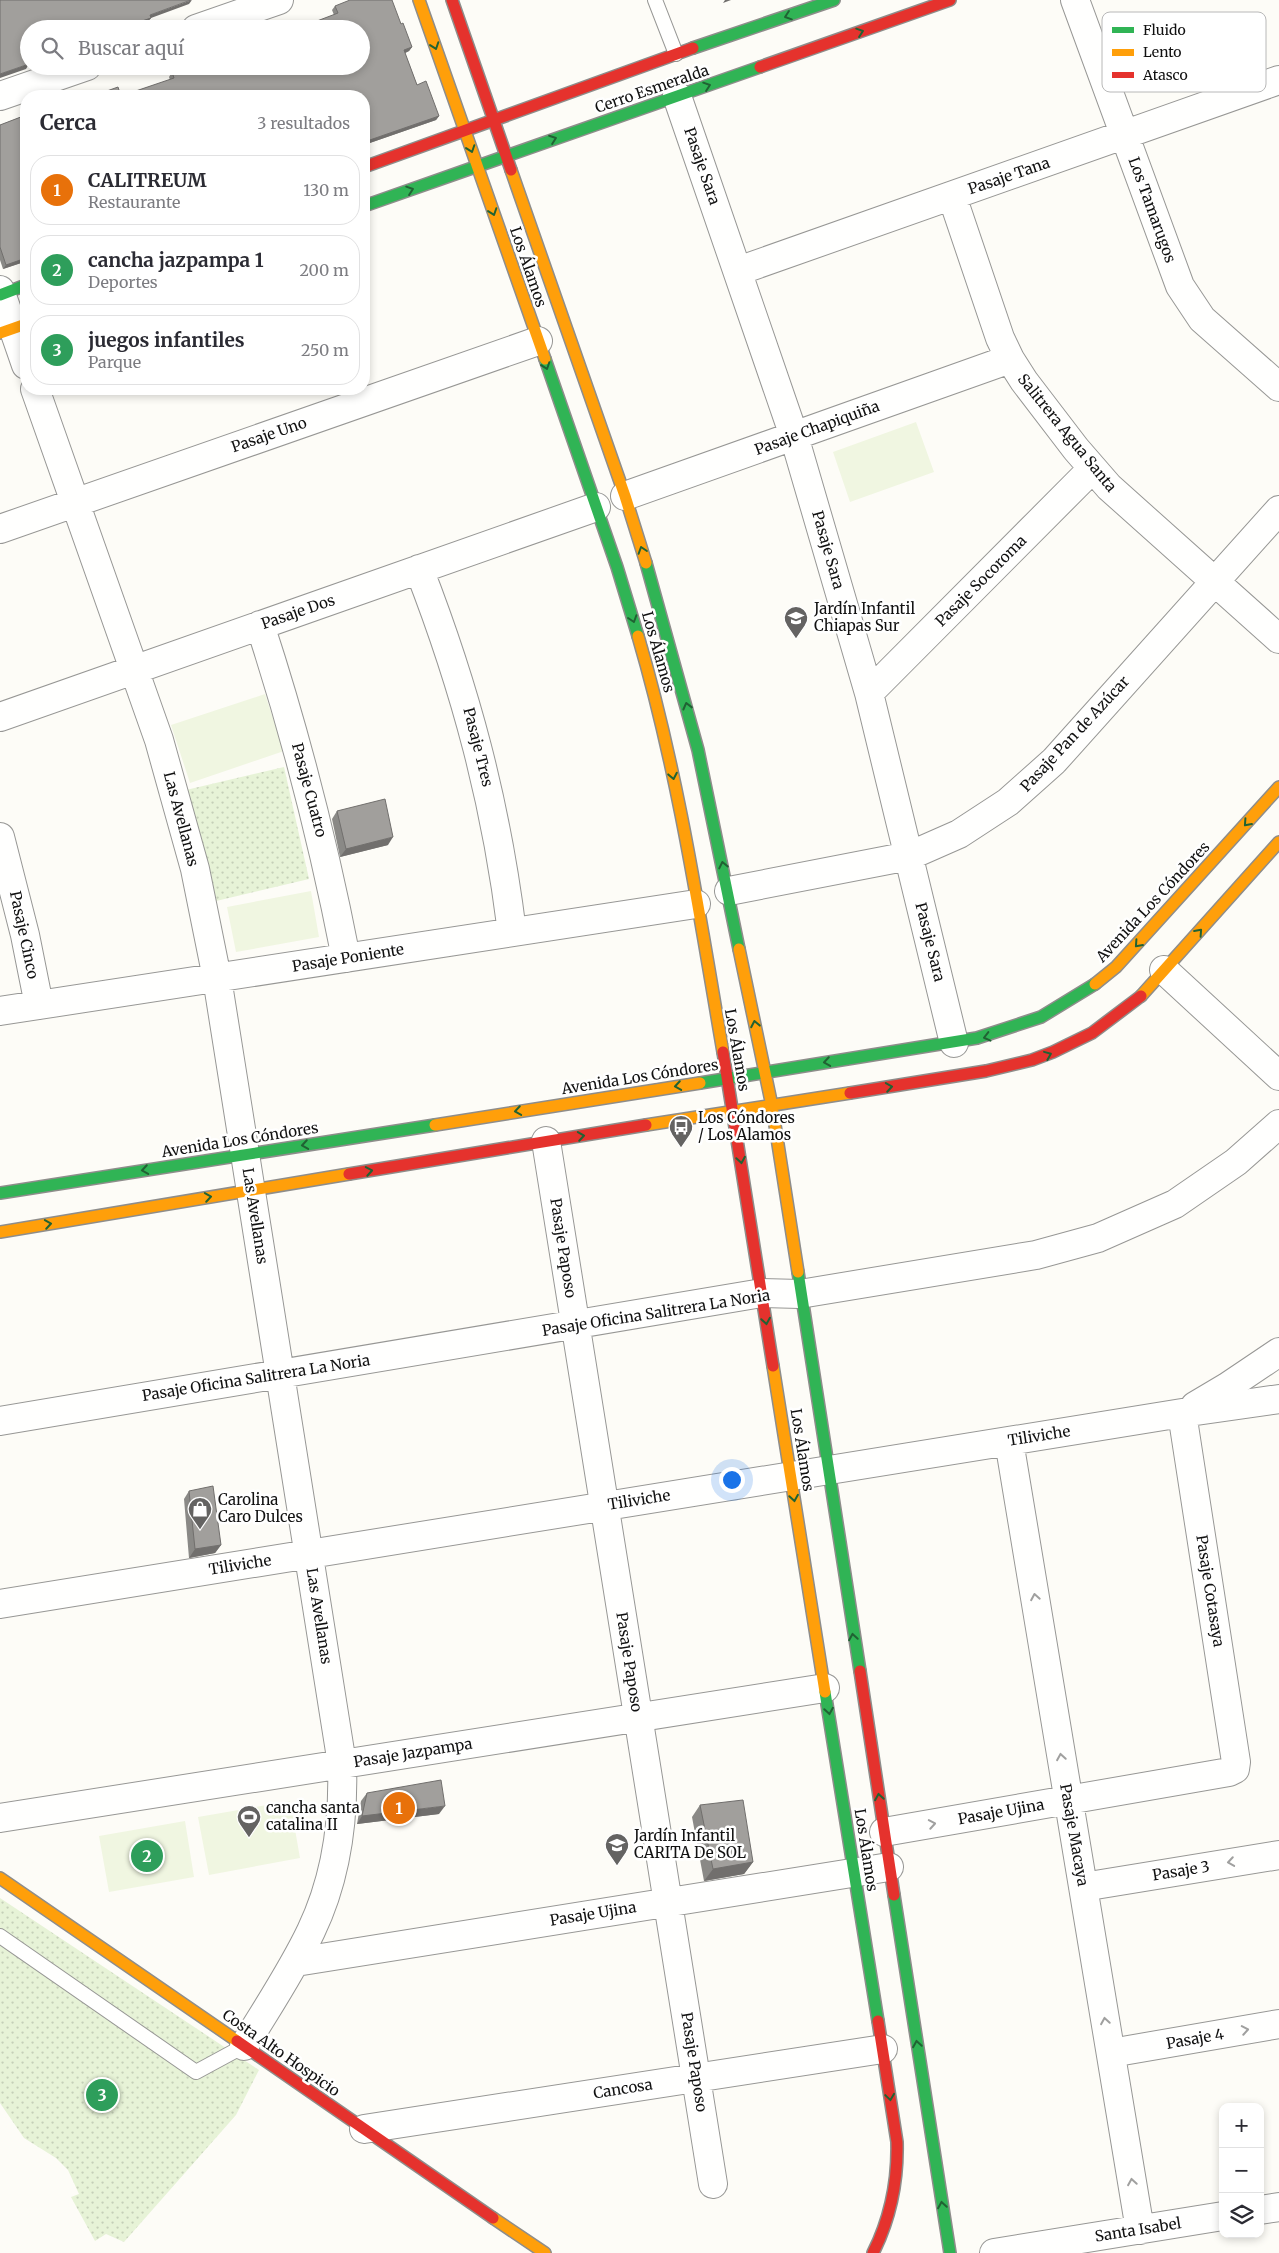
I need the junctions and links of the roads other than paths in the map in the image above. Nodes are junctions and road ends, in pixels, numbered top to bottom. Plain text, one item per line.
1 (279, 0) edge
2 (419, 0) edge
3 (452, 0) edge
4 (655, 0) edge
5 (834, 0) edge
6 (950, 0) edge
7 (1075, 0) edge
8 (222, 20) edge
9 (676, 54) junction
10 (630, 70) junction
11 (1102, 74) edge
12 (61, 75) edge
13 (1279, 80) edge
14 (635, 85) dead end
15 (1266, 85) edge
16 (1108, 92) edge
17 (1245, 92) edge
18 (0, 96) edge
19 (678, 96) junction
20 (494, 120) junction
21 (465, 131) junction
22 (1124, 135) junction
23 (508, 156) junction
24 (370, 165) edge
25 (477, 166) junction
26 (952, 196) junction
27 (370, 204) edge
28 (738, 271) junction
29 (7, 291) edge
30 (13, 328) edge
31 (538, 341) junction
32 (20, 348) edge
33 (1010, 359) junction
34 (1279, 387) edge
35 (37, 395) edge
36 (794, 436) junction
37 (1092, 469) junction
38 (625, 496) junction
39 (75, 503) junction
40 (596, 507) junction
41 (1279, 510) edge
42 (0, 529) edge
43 (419, 569) junction
44 (1214, 582) junction
45 (260, 625) junction
46 (1279, 639) edge
47 (134, 670) junction
48 (869, 693) junction
49 (0, 717) edge
50 (1279, 787) edge
51 (0, 836) edge
52 (1279, 842) edge
53 (909, 856) junction
54 (729, 891) junction
55 (696, 904) junction
56 (512, 932) junction
57 (346, 958) junction
58 (1164, 970) junction
59 (217, 978) junction
60 (39, 1005) junction
61 (0, 1011) edge
62 (954, 1043) junction
63 (765, 1072) junction
64 (1279, 1076) edge
65 (726, 1078) junction
66 (772, 1106) junction
67 (734, 1112) junction
68 (1279, 1124) edge
69 (546, 1141) junction
70 (245, 1154) junction
71 (251, 1190) junction
72 (0, 1193) edge
73 (0, 1232) edge
74 (762, 1294) junction
75 (800, 1294) junction
76 (576, 1325) junction
77 (1279, 1352) edge
78 (280, 1374) junction
79 (1279, 1399) edge
80 (1182, 1413) junction
81 (0, 1421) edge
82 (1009, 1441) junction
83 (828, 1470) junction
84 (791, 1476) junction
85 (604, 1506) junction
86 (308, 1554) junction
87 (0, 1604) edge
88 (825, 1688) junction
89 (638, 1717) junction
90 (342, 1764) junction
91 (1235, 1769) joint
92 (1068, 1801) junction
93 (0, 1818) edge
94 (884, 1832) junction
95 (1279, 1854) edge
96 (889, 1867) junction
97 (854, 1872) junction
98 (0, 1878) edge
99 (1083, 1887) junction
100 (668, 1902) junction
101 (0, 1936) edge
102 (296, 1962) junction
103 (1279, 2024) edge
104 (244, 2046) junction
105 (883, 2048) junction
106 (1110, 2053) junction
107 (696, 2078) junction
108 (364, 2129) junction
109 (713, 2184) dead end
110 (1279, 2207) edge
111 (1264, 2209) edge
112 (1219, 2217) edge
113 (1140, 2230) junction
114 (545, 2253) edge
115 (873, 2253) edge
116 (950, 2253) edge
117 (994, 2253) edge

1 - 8 street
2 -> 21 street, Los Álamos
3 - 20 street, Los Álamos
4 - 9 lane
5 -> 9 street, Cerro Esmeralda
19 -> 6 street, Cerro Esmeralda
7 - 11 street, Los Tamarugos
9 - 10 street, Cerro Esmeralda
10 - 14 street
10 - 20 street, Cerro Esmeralda
12 - 18 street
13 - 15 street, Pasaje Tana
16 - 22 street, Los Tamarugos
17 - 22 street, Pasaje Tana
23 -> 19 street, Cerro Esmeralda
19 - 28 street, Pasaje Sara
20 - 21 street, Cerro Esmeralda
20 - 23 street, Los Álamos
21 - 24 street, Cerro Esmeralda
21 -> 25 street, Los Álamos
22 - 26 street, Pasaje Tana
22 - 34 street, Los Tamarugos
23 - 25 street, Cerro Esmeralda
23 - 38 street, Los Álamos
27 -> 25 street, Cerro Esmeralda
25 -> 31 street, Los Álamos
26 - 28 street, Pasaje Tana
26 - 33 street, Salitrera Agua Santa
28 - 36 street, Pasaje Sara
29 - 30 street
30 - 32 street
31 - 39 street, Pasaje Uno
31 -> 40 street, Los Álamos
33 - 36 street, Pasaje Chapiquiña
33 - 37 street, Salitrera Agua Santa
35 - 39 street, Las Avellanas
36 - 38 street, Pasaje Chapiquiña
36 - 48 street, Pasaje Sara
37 - 44 street, Salitrera Agua Santa
37 - 48 street, Pasaje Socoroma
54 -> 38 street, Los Álamos
39 - 42 street, Pasaje Uno
39 - 47 street, Las Avellanas
40 - 43 street, Pasaje Dos
40 -> 55 street, Los Álamos
41 - 44 street, Pasaje Pan de Azúcar
43 - 45 street, Pasaje Dos
43 - 56 street, Pasaje Tres
44 - 46 street, Salitrera Agua Santa
44 - 53 street, Pasaje Pan de Azúcar
45 - 47 street, Pasaje Dos
45 - 57 street, Pasaje Cuatro
47 - 49 street, Pasaje Dos
47 - 59 street, Las Avellanas
48 - 53 street, Pasaje Sara
50 -> 62 street, Avenida Los Cóndores
51 - 60 street, Pasaje Cinco
58 -> 52 street
53 - 54 street, Pasaje Pan de Azúcar
53 - 62 street, Pasaje Sara
63 -> 54 street, Los Álamos
55 - 56 street, Pasaje Poniente
55 - 65 street, Los Álamos
56 - 57 street, Pasaje Poniente
57 - 59 street, Pasaje Poniente
58 - 64 street
66 -> 58 street
59 - 60 street, Pasaje Poniente
59 - 70 street, Las Avellanas
60 - 61 street, Pasaje Poniente
62 -> 63 street, Avenida Los Cóndores
63 - 65 street, Avenida Los Cóndores
63 - 66 street, Los Álamos
65 - 67 street, Los Álamos
65 -> 70 street, Avenida Los Cóndores
66 - 67 street
66 - 75 street, Los Álamos
69 -> 67 street
67 -> 74 street, Los Álamos
68 - 75 street, Pasaje Oficina Salitrera La Noria
71 -> 69 street
69 - 76 street, Pasaje Paposo
70 - 71 street, Las Avellanas
70 -> 72 street, Avenida Los Cóndores
73 -> 71 street
71 - 78 street, Las Avellanas
74 - 75 street, Pasaje Oficina Salitrera La Noria
74 - 76 street, Pasaje Oficina Salitrera La Noria
74 -> 84 street, Los Álamos
75 - 83 street, Los Álamos
76 - 78 street, Pasaje Oficina Salitrera La Noria
76 - 85 street, Pasaje Paposo
77 - 80 street
78 - 81 street, Pasaje Oficina Salitrera La Noria
78 - 86 street, Las Avellanas
79 - 80 street, Tiliviche
80 - 82 street, Tiliviche
80 - 91 street, Pasaje Cotasaya
82 - 83 street, Tiliviche
92 -> 82 street, Pasaje Macaya
83 - 84 street, Tiliviche
94 -> 83 street, Los Álamos
84 - 85 street, Tiliviche
84 -> 88 street, Los Álamos
85 - 86 street, Tiliviche
85 - 89 street, Pasaje Paposo
86 - 87 street, Tiliviche
86 - 90 street, Las Avellanas
88 - 89 street, Pasaje Jazpampa
88 -> 97 street, Los Álamos
89 - 90 street, Pasaje Jazpampa
89 - 100 street, Pasaje Paposo
90 - 93 street, Pasaje Jazpampa
90 - 102 street, Las Avellanas
91 - 92 street, Pasaje Ujina
94 -> 92 street, Pasaje Ujina
92 - 99 street, Pasaje Macaya
94 - 96 street, Los Álamos
95 -> 99 street, Pasaje 3
96 - 97 street, Pasaje Ujina
116 -> 96 street, Los Álamos
97 - 100 street, Pasaje Ujina
97 - 105 street, Los Álamos
98 - 104 street, Costa Alto Hospicio
106 -> 99 street, Pasaje Macaya
100 - 102 street, Pasaje Ujina
100 - 107 street, Pasaje Paposo
101 - 104 lane
102 - 104 street, Las Avellanas
106 -> 103 street, Pasaje 4
104 - 108 street, Costa Alto Hospicio
105 - 107 street, Cancosa
105 -> 115 street, Los Álamos
113 -> 106 street, Pasaje Macaya
107 - 108 street, Cancosa
107 - 109 street, Pasaje Paposo
108 - 114 street, Costa Alto Hospicio
110 - 111 street
112 - 113 street, Santa Isabel
113 - 117 street, Santa Isabel

